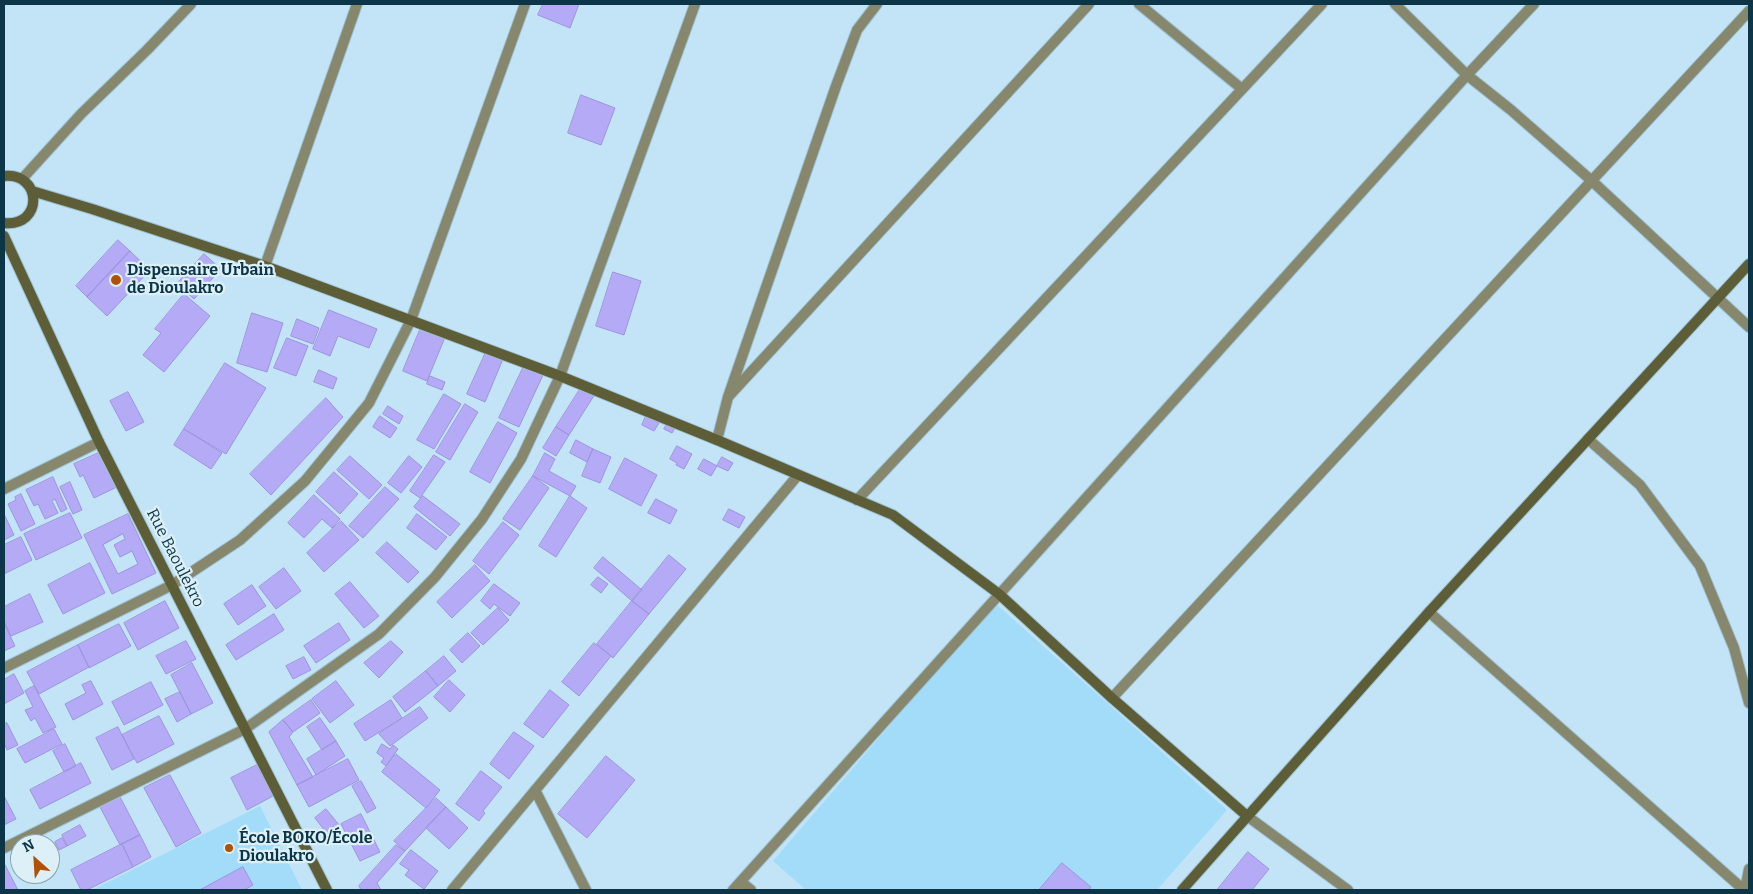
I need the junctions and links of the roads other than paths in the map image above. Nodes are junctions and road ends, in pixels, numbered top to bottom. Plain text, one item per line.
1 (191, 4) edge
2 (357, 4) edge
3 (525, 4) edge
4 (695, 4) edge
5 (877, 4) edge
6 (1089, 4) edge
7 (1139, 4) edge
8 (1322, 4) edge
9 (1395, 4) edge
10 (1534, 4) edge
11 (1749, 11) edge
12 (1467, 75) junction
13 (1242, 89) junction
14 (11, 175) edge
15 (1592, 181) junction
16 (32, 192) junction
17 (4, 222) edge
18 (4, 236) edge
19 (1749, 264) edge
20 (265, 266) junction
21 (1718, 297) junction
22 (411, 320) junction
23 (1749, 327) edge
24 (560, 376) junction
25 (728, 398) junction
26 (1588, 439) junction
27 (717, 440) junction
28 (99, 442) junction
29 (798, 474) junction
30 (4, 489) edge
31 (857, 500) junction
32 (172, 585) junction
33 (999, 594) junction
34 (1429, 612) junction
35 (4, 668) edge
36 (1112, 698) junction
37 (1749, 703) edge
38 (245, 729) junction
39 (535, 790) junction
40 (1247, 816) junction
41 (4, 848) edge
42 (1749, 869) edge
43 (741, 882) junction
44 (1345, 889) edge
45 (327, 890) edge
46 (452, 890) edge
47 (586, 890) edge
48 (733, 890) edge
49 (751, 890) edge
50 (1182, 890) edge
51 (1744, 890) edge

1 - 14 street
2 - 20 street
3 - 22 street
4 - 24 street
5 - 25 street
6 - 25 street
7 - 13 street
8 - 13 street
9 - 12 street
10 - 12 street
11 - 15 street
12 - 15 street
12 - 33 street
13 - 31 street
14 - 16 street
15 - 21 street
15 - 36 street
16 - 17 street
16 - 20 street
18 - 28 street, Rue Baoulekro
19 - 21 street
20 - 22 street
21 - 23 street
21 - 26 street
22 - 24 street
22 - 32 street
24 - 27 street
24 - 38 street
25 - 27 street
26 - 34 street
26 - 37 street
27 - 29 street
28 - 30 street
28 - 32 street, Rue Baoulekro
29 - 31 street
29 - 39 street
31 - 33 street
32 - 35 street
32 - 38 street, Rue Baoulekro
33 - 36 street
33 - 43 street
34 - 40 street
34 - 51 street
36 - 40 street
38 - 41 street
38 - 45 street, Rue Baoulekro
39 - 46 street
39 - 47 street
40 - 44 street
40 - 50 street
42 - 51 street
43 - 48 street
43 - 49 street

